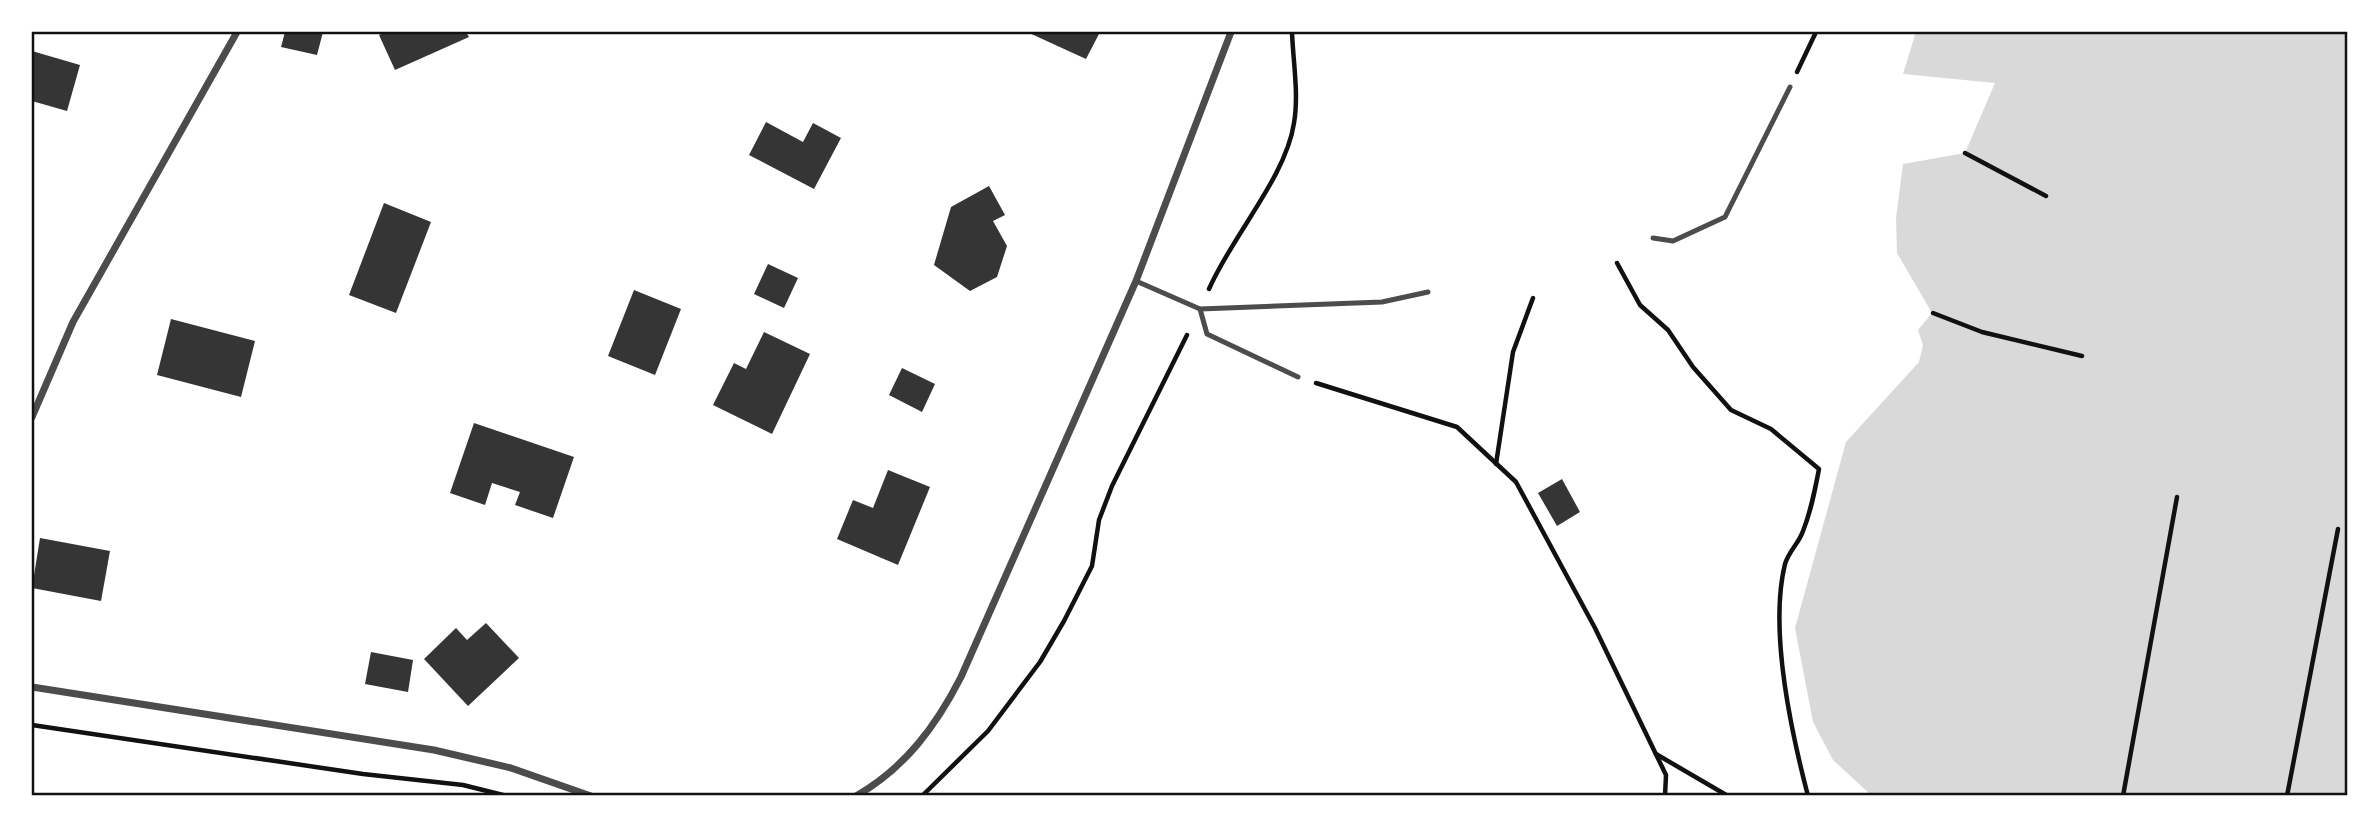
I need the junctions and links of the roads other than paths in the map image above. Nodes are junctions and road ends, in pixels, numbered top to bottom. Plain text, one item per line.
1 (237, 32) edge
2 (1231, 32) edge
3 (1790, 87) road end
4 (1653, 238) dead end
5 (1136, 281) junction
6 (1429, 292) dead end
7 (1200, 309) junction
8 (1298, 377) road end
9 (32, 417) edge
10 (32, 687) edge
11 (591, 796) edge
12 (856, 796) edge

1 - 9 street
2 - 5 street
3 - 4 lane
5 - 7 lane
5 - 12 street
6 - 7 lane
7 - 8 lane
10 - 11 street

